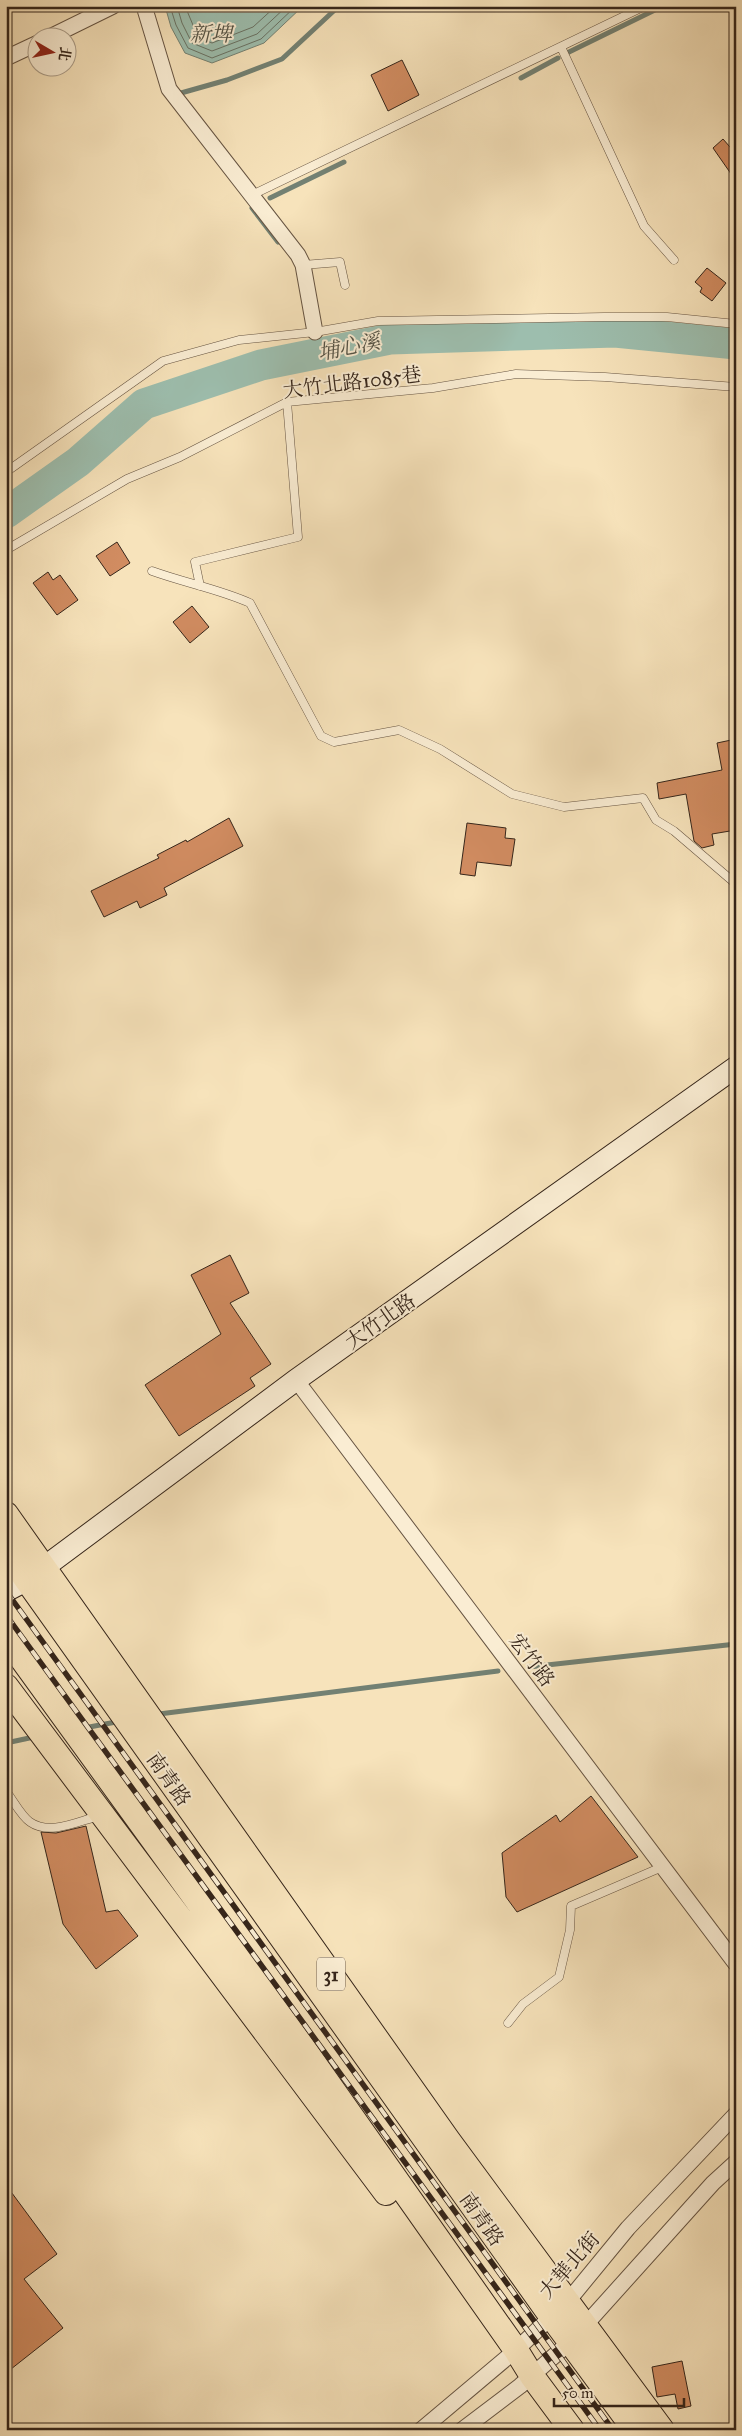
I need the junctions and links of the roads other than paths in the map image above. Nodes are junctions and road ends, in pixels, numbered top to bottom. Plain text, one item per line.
1 (113, 6) edge
2 (144, 6) edge
3 (645, 6) edge
4 (68, 28) edge
5 (561, 47) junction
6 (28, 48) edge
7 (6, 58) edge
8 (252, 195) junction
9 (674, 260) dead end
10 (303, 265) junction
11 (345, 285) dead end
12 (736, 324) edge
13 (315, 332) junction
14 (736, 387) edge
15 (288, 402) junction
16 (6, 472) edge
17 (6, 550) edge
18 (152, 571) dead end
19 (200, 586) junction
20 (736, 884) edge
21 (736, 1067) edge
22 (296, 1380) junction
23 (6, 1514) edge
24 (6, 1551) edge
25 (25, 1579) edge
26 (6, 1604) edge
27 (6, 1637) edge
28 (6, 1686) edge
29 (6, 1791) edge
30 (104, 1814) junction
31 (662, 1867) junction
32 (736, 1964) edge
33 (331, 2007) junction
34 (508, 2023) dead end
35 (290, 2030) junction
36 (736, 2114) edge
37 (448, 2140) junction
38 (736, 2162) edge
39 (402, 2214) junction
40 (559, 2308) junction
41 (577, 2334) junction
42 (510, 2356) junction
43 (526, 2381) junction
44 (421, 2430) edge
45 (462, 2430) edge
46 (553, 2430) edge
47 (572, 2430) edge
48 (635, 2430) edge
49 (662, 2430) edge

1 - 4 street
2 - 8 street
3 - 5 lane
5 - 8 lane
5 - 9 lane
6 - 7 street
8 - 10 street
10 - 11 lane
10 - 13 street
12 - 13 lane
13 - 16 lane
14 - 15 lane, 大竹北路1085巷
15 - 17 lane, 大竹北路1085巷
15 - 19 lane
18 - 19 lane
19 - 20 lane
21 - 22 street, 大竹北路
22 - 25 street, 大竹北路
22 - 31 street, 宏竹路
23 - 25 main road, 31
24 - 25 main road, 南青路 / 31
25 - 26 street, 大竹北路
25 - 33 main road, 南青路 / 31
25 - 37 main road, 31
27 - 35 main road
28 - 30 main road
29 - 30 lane
30 - 39 main road
31 - 32 street, 宏竹路
31 - 34 lane
33 - 37 main road, 南青路
33 - 40 main road, 南青路 / 31
35 - 39 main road
35 - 42 main road
36 - 40 street, 大華北街
37 - 40 main road, 31
38 - 41 street
39 - 42 main road
40 - 41 main road, 31
40 - 42 street, 大華北街
41 - 43 street
41 - 48 main road, 31
41 - 49 main road, 31
42 - 43 main road
42 - 44 street, 大華北街
43 - 45 street
43 - 46 main road
43 - 47 main road

